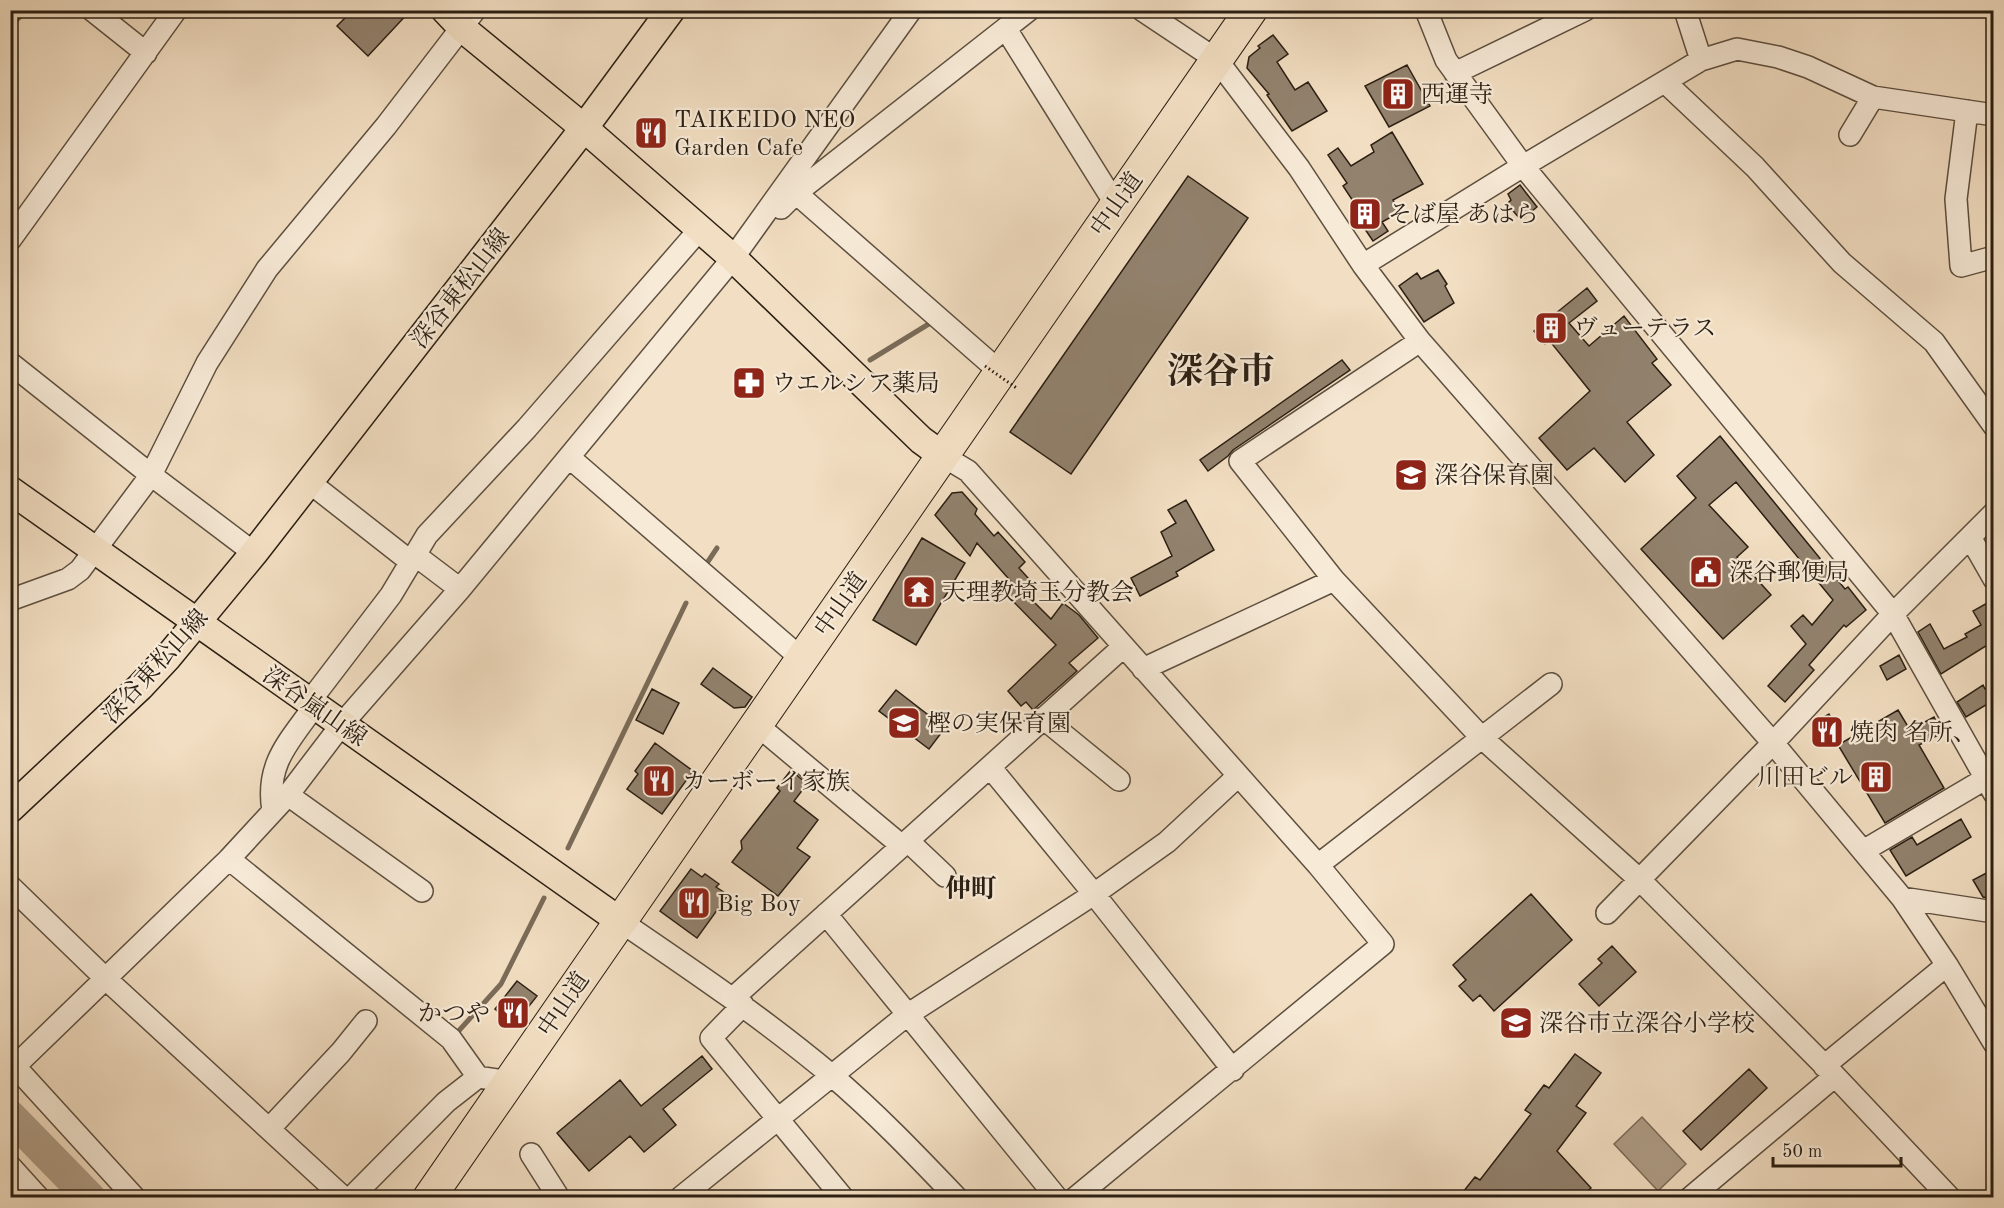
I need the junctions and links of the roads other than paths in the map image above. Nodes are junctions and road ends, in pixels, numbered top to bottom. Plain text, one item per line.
1 (92, 10) edge
2 (176, 10) edge
3 (671, 10) edge
4 (911, 10) edge
5 (1029, 10) edge
6 (1142, 10) edge
7 (1251, 10) edge
8 (1426, 10) edge
9 (1585, 10) edge
10 (1685, 10) edge
11 (461, 16) edge
12 (1006, 29) junction
13 (146, 53) junction
14 (1217, 60) junction
15 (1701, 60) junction
16 (1455, 73) junction
17 (1665, 82) junction
18 (1873, 97) junction
19 (1967, 111) junction
20 (1994, 115) edge
21 (584, 128) junction
22 (1850, 135) dead end
23 (1523, 166) junction
24 (796, 193) junction
25 (1116, 205) junction
26 (699, 230) junction
27 (10, 240) edge
28 (1994, 257) edge
29 (733, 258) junction
30 (1363, 265) junction
31 (1420, 340) junction
32 (10, 363) edge
33 (1001, 375) junction
34 (1994, 426) edge
35 (943, 456) junction
36 (570, 458) junction
37 (151, 475) junction
38 (309, 482) junction
39 (10, 490) edge
40 (1994, 513) edge
41 (1970, 537) junction
42 (95, 550) junction
43 (254, 553) junction
44 (413, 558) junction
45 (1994, 579) edge
46 (1334, 580) junction
47 (460, 589) junction
48 (10, 600) edge
49 (1893, 614) junction
50 (196, 622) junction
51 (1123, 647) junction
52 (802, 659) junction
53 (1143, 669) junction
54 (1551, 684) dead end
55 (312, 703) junction
56 (1043, 718) junction
57 (342, 724) junction
58 (757, 724) junction
59 (1481, 737) junction
60 (1773, 743) junction
61 (990, 767) junction
62 (1238, 776) junction
63 (1119, 780) dead end
64 (1990, 786) edge
65 (288, 795) junction
66 (10, 809) edge
67 (273, 811) junction
68 (905, 843) junction
69 (1863, 851) junction
70 (229, 859) junction
71 (1318, 865) junction
72 (945, 876) dead end
73 (1640, 880) junction
74 (10, 886) edge
75 (422, 891) dead end
76 (1094, 894) junction
77 (1902, 898) junction
78 (1994, 912) edge
79 (1607, 913) dead end
80 (826, 914) junction
81 (620, 921) junction
82 (1947, 965) junction
83 (106, 979) junction
84 (738, 1002) junction
85 (907, 1015) junction
86 (366, 1021) dead end
87 (1994, 1042) edge
88 (12, 1066) edge
89 (1233, 1070) junction
90 (1830, 1071) junction
91 (831, 1075) junction
92 (478, 1077) junction
93 (510, 1082) junction
94 (778, 1118) junction
95 (269, 1129) junction
96 (531, 1154) dead end
97 (10, 1166) edge
98 (1713, 1191) edge
99 (39, 1197) edge
100 (135, 1197) edge
101 (344, 1197) edge
102 (351, 1197) edge
103 (429, 1197) edge
104 (559, 1197) edge
105 (680, 1197) edge
106 (843, 1197) edge
107 (957, 1197) edge
108 (1057, 1197) edge
109 (1076, 1197) edge
110 (1690, 1197) edge
111 (1950, 1197) edge

1 - 13 street
2 - 13 street
3 - 21 main road, 深谷東松山線
4 - 29 street
5 - 12 street
6 - 14 street
7 - 14 highway, 中山道
8 - 16 street
9 - 16 street
10 - 15 street
11 - 21 main road
11 - 37 street
12 - 24 street
12 - 25 street
13 - 27 street
14 - 25 highway, 中山道
14 - 30 street
15 - 17 street
15 - 18 street
16 - 23 street
17 - 23 street
17 - 34 street
18 - 19 street
18 - 22 street
19 - 20 street
19 - 28 street
21 - 26 main road
21 - 38 main road, 深谷東松山線
23 - 30 street
23 - 49 street
24 - 29 street
24 - 33 street
25 - 33 highway, 中山道
26 - 29 main road
26 - 44 street
29 - 35 main road
29 - 36 street
30 - 31 street
31 - 46 street
31 - 60 street
32 - 37 street
33 - 35 highway, 中山道
35 - 51 street
35 - 52 highway, 中山道
36 - 47 street
36 - 52 street
37 - 42 street
37 - 43 street
38 - 43 main road, 深谷東松山線
38 - 44 street
39 - 42 main road, 深谷嵐山線
40 - 41 street
41 - 45 street
41 - 49 street
42 - 48 street
42 - 50 main road, 深谷嵐山線
43 - 50 main road, 深谷東松山線
44 - 47 street
44 - 55 street
46 - 53 street
46 - 59 street
47 - 57 street
49 - 60 street
49 - 64 street
50 - 55 main road, 深谷嵐山線
50 - 66 main road, 深谷東松山線
51 - 53 street
51 - 56 street
52 - 58 highway, 中山道
53 - 62 street
54 - 59 street
55 - 57 main road, 深谷嵐山線
55 - 67 street
56 - 61 street
56 - 63 street
57 - 65 street
57 - 81 main road, 深谷嵐山線
58 - 68 street
58 - 81 highway, 中山道
59 - 71 street
59 - 73 street
60 - 69 street
60 - 73 street
61 - 68 street
61 - 76 street
62 - 71 street
62 - 76 street
64 - 69 street
65 - 67 street
65 - 75 street
67 - 70 street
68 - 72 street
68 - 80 street
69 - 77 street
70 - 83 street
70 - 92 street
71 - 89 street
73 - 79 street
73 - 90 street
74 - 83 street
76 - 85 street
76 - 89 street
77 - 78 street
77 - 82 street
80 - 84 street
80 - 85 street
81 - 84 street
81 - 93 highway, 中山道
82 - 87 street
82 - 90 street
83 - 88 street
83 - 95 street
84 - 91 street
84 - 94 street
85 - 91 street
85 - 108 street
86 - 95 street
88 - 100 street
89 - 109 street
90 - 98 street
90 - 111 street
91 - 94 street
91 - 107 street
92 - 93 street
92 - 102 street
93 - 103 highway, 中山道
94 - 105 street
94 - 106 street
95 - 101 street
96 - 104 street
97 - 99 street
98 - 110 street

